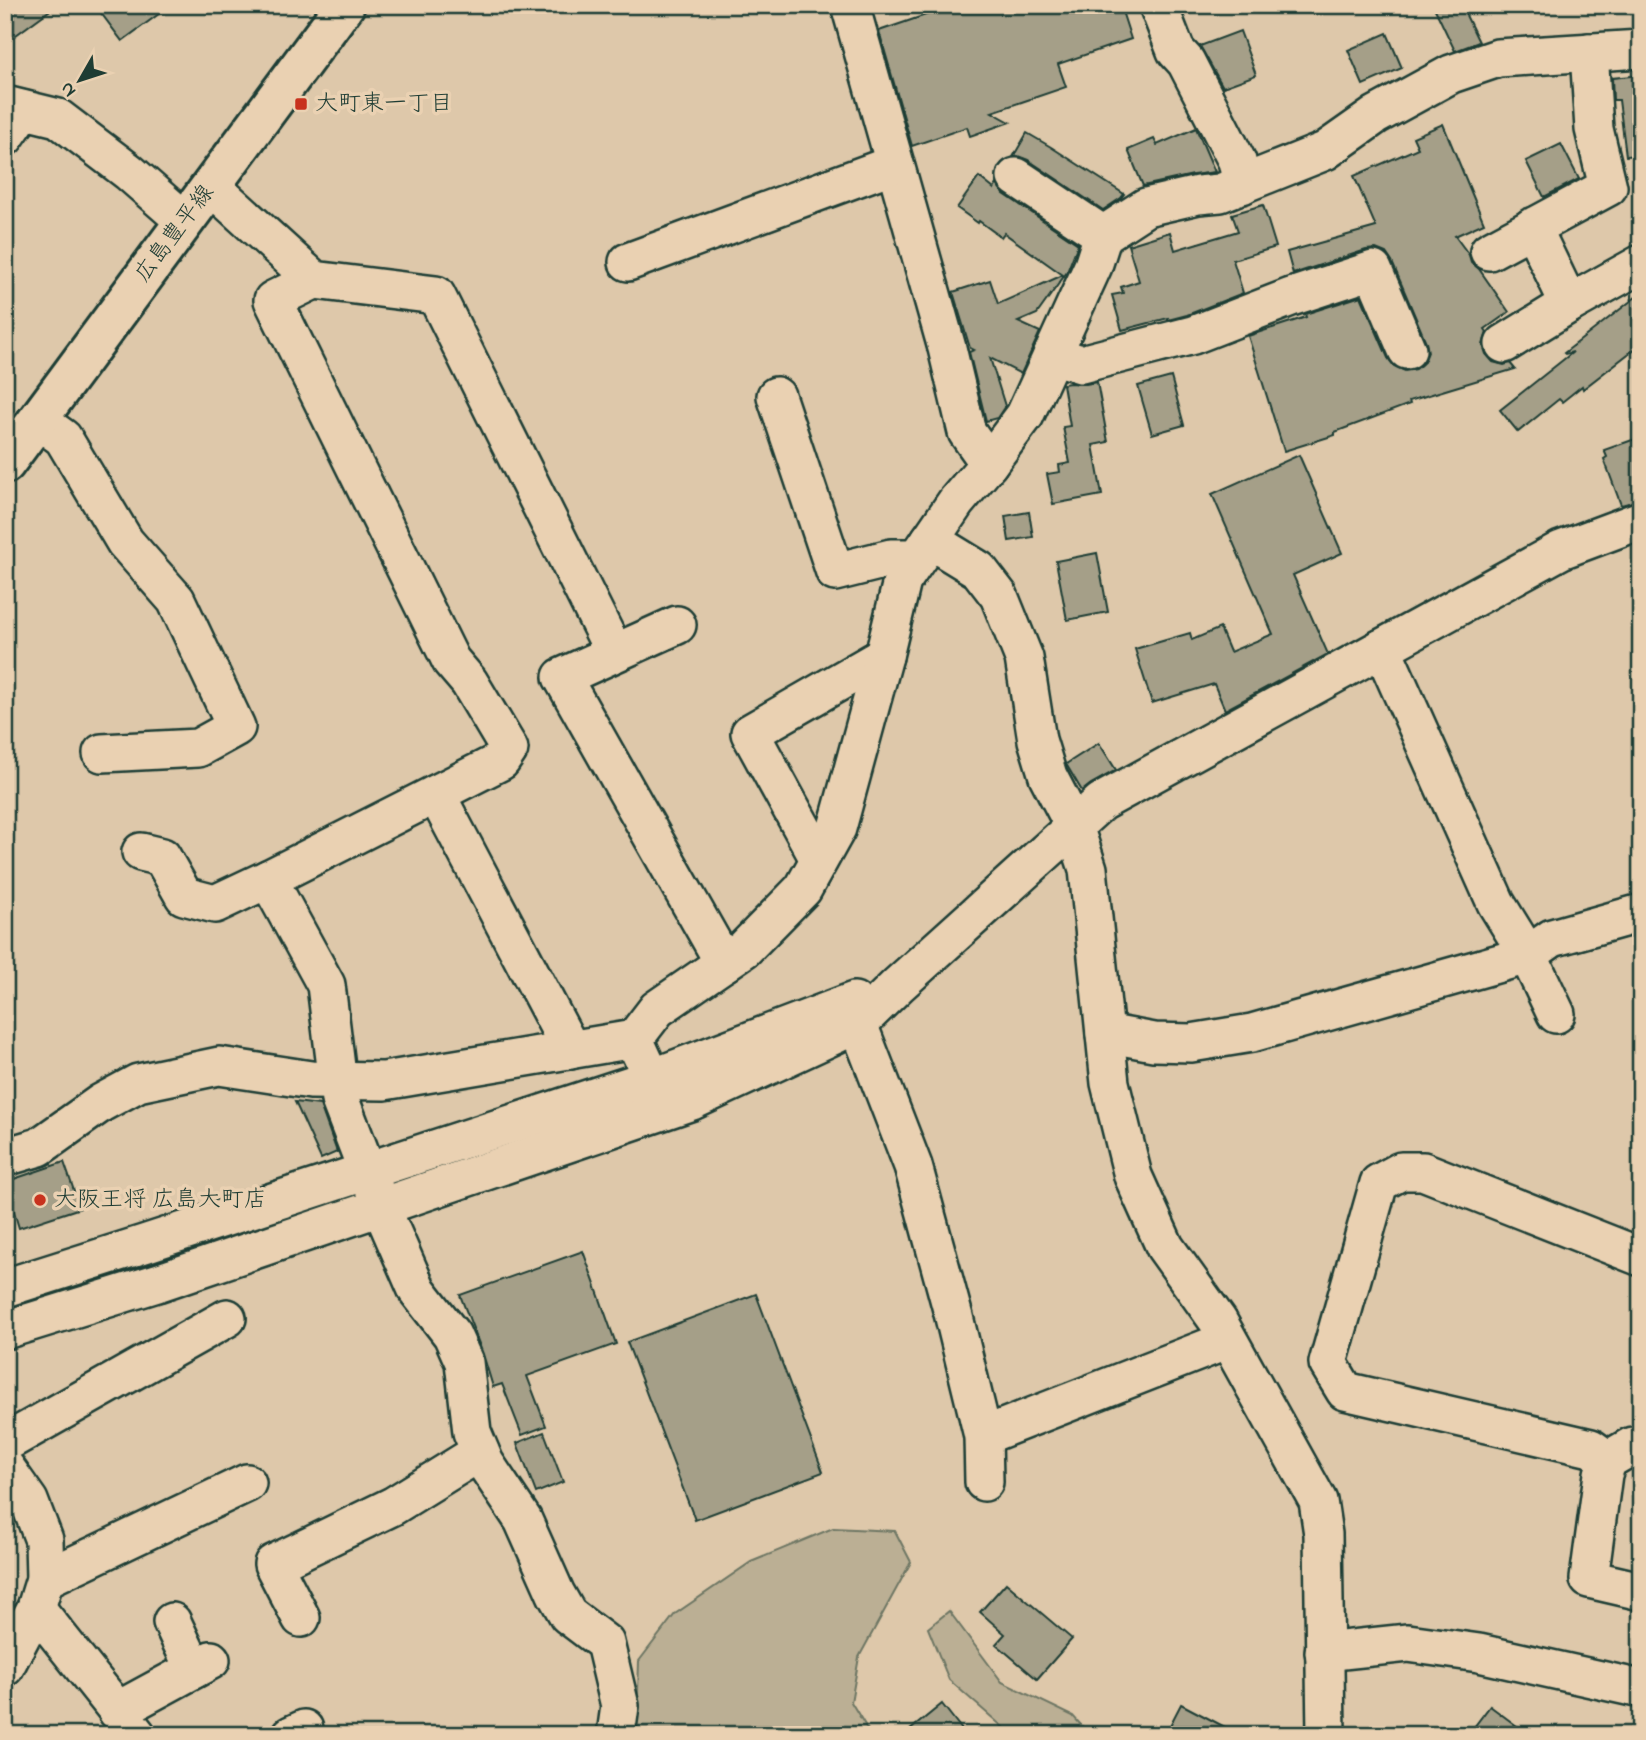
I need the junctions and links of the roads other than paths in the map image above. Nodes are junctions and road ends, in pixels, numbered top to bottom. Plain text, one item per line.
1 (345, 5) edge
2 (850, 5) edge
3 (1158, 5) edge
4 (1641, 50) edge
5 (1589, 52) junction
6 (12, 117) edge
7 (894, 164) junction
8 (1016, 177) dead end
9 (1242, 185) junction
10 (211, 186) junction
11 (185, 221) junction
12 (1532, 228) junction
13 (1103, 235) junction
14 (1489, 251) dead end
15 (628, 262) dead end
16 (1641, 264) edge
17 (314, 280) junction
18 (1569, 303) junction
19 (1504, 344) dead end
20 (1407, 350) dead end
21 (1052, 355) junction
22 (776, 397) dead end
23 (38, 420) junction
24 (989, 463) junction
25 (5, 464) edge
26 (1641, 520) edge
27 (923, 549) junction
28 (677, 625) dead end
29 (1381, 648) junction
30 (614, 652) junction
31 (884, 656) junction
32 (102, 753) dead end
33 (436, 794) junction
34 (1074, 826) junction
35 (141, 852) dead end
36 (819, 859) junction
37 (268, 879) junction
38 (1641, 913) edge
39 (1528, 955) junction
40 (724, 963) junction
41 (898, 985) junction
42 (1556, 1014) dead end
43 (858, 1024) junction
44 (1105, 1032) junction
45 (634, 1040) junction
46 (571, 1050) junction
47 (652, 1078) junction
48 (337, 1080) junction
49 (5, 1157) edge
50 (367, 1171) junction
51 (381, 1207) junction
52 (1641, 1257) edge
53 (5, 1288) edge
54 (227, 1318) dead end
55 (5, 1331) edge
56 (1228, 1340) junction
57 (983, 1436) junction
58 (5, 1443) edge
59 (480, 1452) junction
60 (1625, 1453) edge
61 (5, 1467) edge
62 (984, 1482) dead end
63 (247, 1483) dead end
64 (1641, 1591) edge
65 (40, 1594) junction
66 (301, 1618) dead end
67 (172, 1622) dead end
68 (1324, 1651) junction
69 (5, 1667) edge
70 (1641, 1689) edge
71 (127, 1723) edge
72 (616, 1735) edge
73 (1326, 1735) edge

1 - 10 main road, 広島豊平線
2 - 7 street
3 - 9 street
4 - 5 street
5 - 9 street
5 - 12 street
6 - 11 street
7 - 15 street
7 - 24 street
8 - 13 street
9 - 13 street
10 - 11 main road, 広島豊平線
10 - 17 street
11 - 23 main road, 広島豊平線
12 - 14 street
12 - 18 street
13 - 21 street
16 - 18 street
17 - 30 street
17 - 33 street
18 - 19 street
20 - 21 street
21 - 24 street
22 - 27 street
23 - 25 main road, 広島豊平線
23 - 32 street
24 - 27 street
26 - 29 street
27 - 31 street
27 - 34 street
28 - 30 street
29 - 34 street
29 - 39 street
30 - 40 street
31 - 36 street
31 - 36 street
33 - 37 street
33 - 46 street
34 - 41 street
34 - 44 street
35 - 37 street
36 - 40 street
37 - 48 street
38 - 39 street
39 - 42 street
39 - 44 street
40 - 45 street
41 - 43 street
41 - 47 street
43 - 51 street
43 - 57 street
44 - 56 street
45 - 46 street
45 - 47 street
46 - 48 street
47 - 50 street
48 - 49 street
48 - 50 street
50 - 51 street
50 - 53 street
51 - 55 street
51 - 59 street
52 - 60 street
54 - 58 street
56 - 57 street
56 - 68 street
57 - 62 street
59 - 66 street
59 - 72 street
60 - 64 street
61 - 65 street
63 - 65 street
65 - 69 street
65 - 71 street
67 - 71 street
68 - 70 street
68 - 73 street

